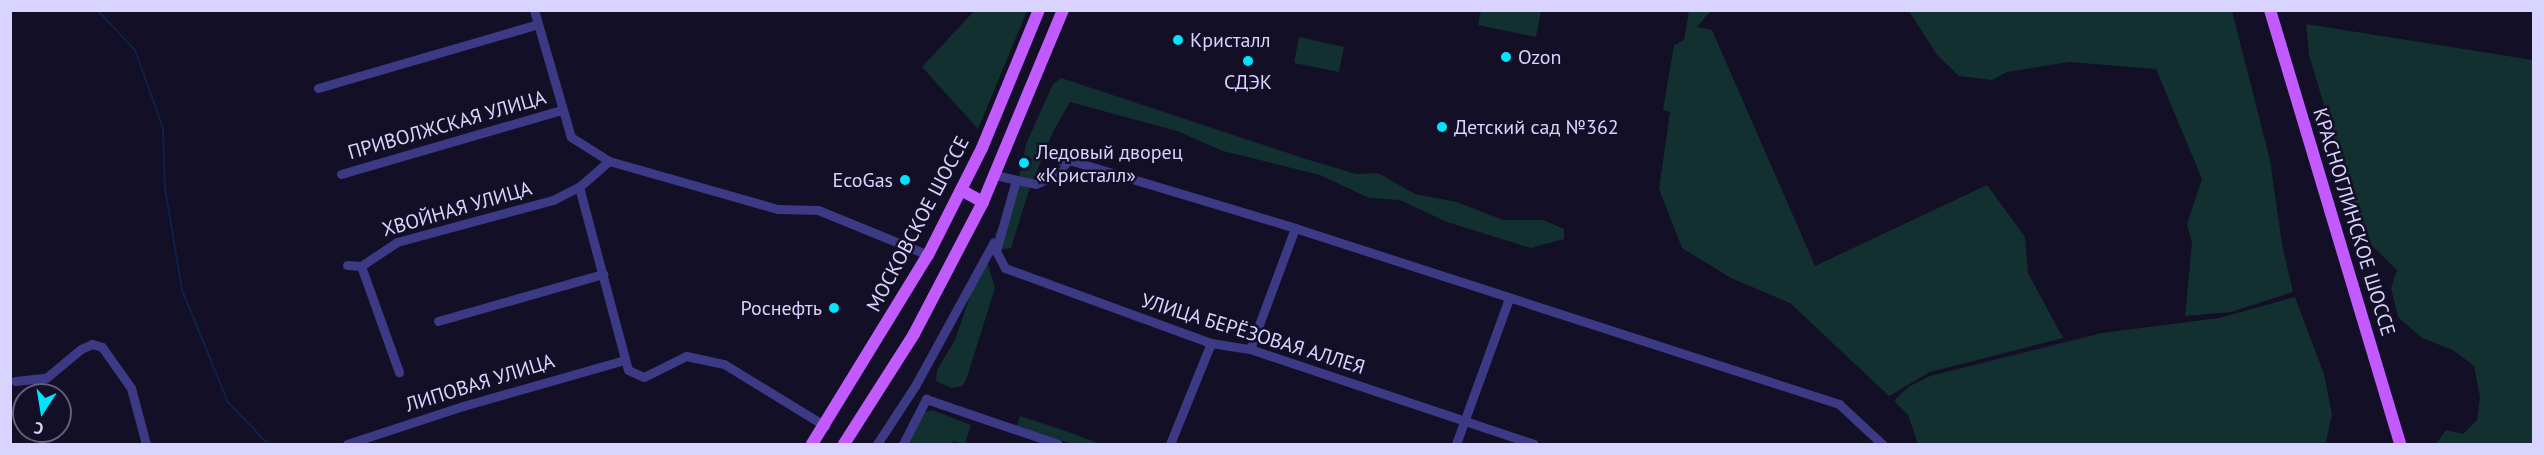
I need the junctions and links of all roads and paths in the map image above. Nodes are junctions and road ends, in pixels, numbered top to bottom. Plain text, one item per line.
1 (534, 10) edge
2 (1039, 10) edge
3 (1063, 10) edge
4 (2270, 10) edge
5 (538, 24) junction
6 (318, 88) dead end
7 (562, 110) junction
8 (982, 148) junction
9 (1003, 157) junction
10 (609, 161) junction
11 (342, 174) dead end
12 (995, 175) junction
13 (1016, 180) junction
14 (579, 187) junction
15 (961, 190) junction
16 (983, 202) junction
17 (1003, 227) junction
18 (1295, 228) junction
19 (928, 255) junction
20 (346, 265) dead end
21 (361, 266) junction
22 (603, 274) junction
23 (1509, 298) junction
24 (438, 321) dead end
25 (1211, 343) junction
26 (1250, 350) junction
27 (627, 365) junction
28 (399, 372) dead end
29 (15, 381) dead end
30 (915, 386) junction
31 (926, 399) junction
32 (1464, 421) junction
33 (825, 426) junction
34 (146, 444) edge
35 (347, 444) edge
36 (812, 444) edge
37 (844, 444) edge
38 (877, 444) edge
39 (903, 444) edge
40 (1058, 444) edge
41 (1170, 444) edge
42 (1456, 444) edge
43 (1534, 444) edge
44 (1882, 444) edge
45 (2400, 444) edge

1 - 5 street
2 - 8 main road, МОСКОВСКОЕ ШОССЕ
3 - 9 main road
4 - 45 main road, КРАСНОГЛИНСКОЕ ШОССЕ
5 - 6 street
5 - 7 street
7 - 10 street
7 - 11 street, ПРИВОЛЖСКАЯ УЛИЦА
8 - 9 main road
8 - 15 main road, МОСКОВСКОЕ ШОССЕ
9 - 12 main road
10 - 14 street, ХВОЙНАЯ УЛИЦА
10 - 19 street
12 - 13 street
12 - 16 main road
13 - 17 street
13 - 18 street
14 - 21 street, ХВОЙНАЯ УЛИЦА
14 - 22 street
15 - 16 main road
15 - 19 main road, МОСКОВСКОЕ ШОССЕ
16 - 37 main road
17 - 25 street, УЛИЦА БЕРЁЗОВАЯ АЛЛЕЯ
17 - 30 street
18 - 23 street
18 - 26 street
19 - 33 main road, МОСКОВСКОЕ ШОССЕ
20 - 21 street
21 - 28 street
22 - 24 street
22 - 27 street
23 - 32 street
23 - 44 street
25 - 26 street, УЛИЦА БЕРЁЗОВАЯ АЛЛЕЯ
25 - 41 street
26 - 32 street, УЛИЦА БЕРЁЗОВАЯ АЛЛЕЯ
27 - 33 street, ЛИПОВАЯ УЛИЦА
27 - 35 street, ЛИПОВАЯ УЛИЦА
29 - 34 street
30 - 31 street
30 - 38 street
31 - 39 street
31 - 40 street
32 - 42 street
32 - 43 street, УЛИЦА БЕРЁЗОВАЯ АЛЛЕЯ
33 - 36 main road, МОСКОВСКОЕ ШОССЕ

